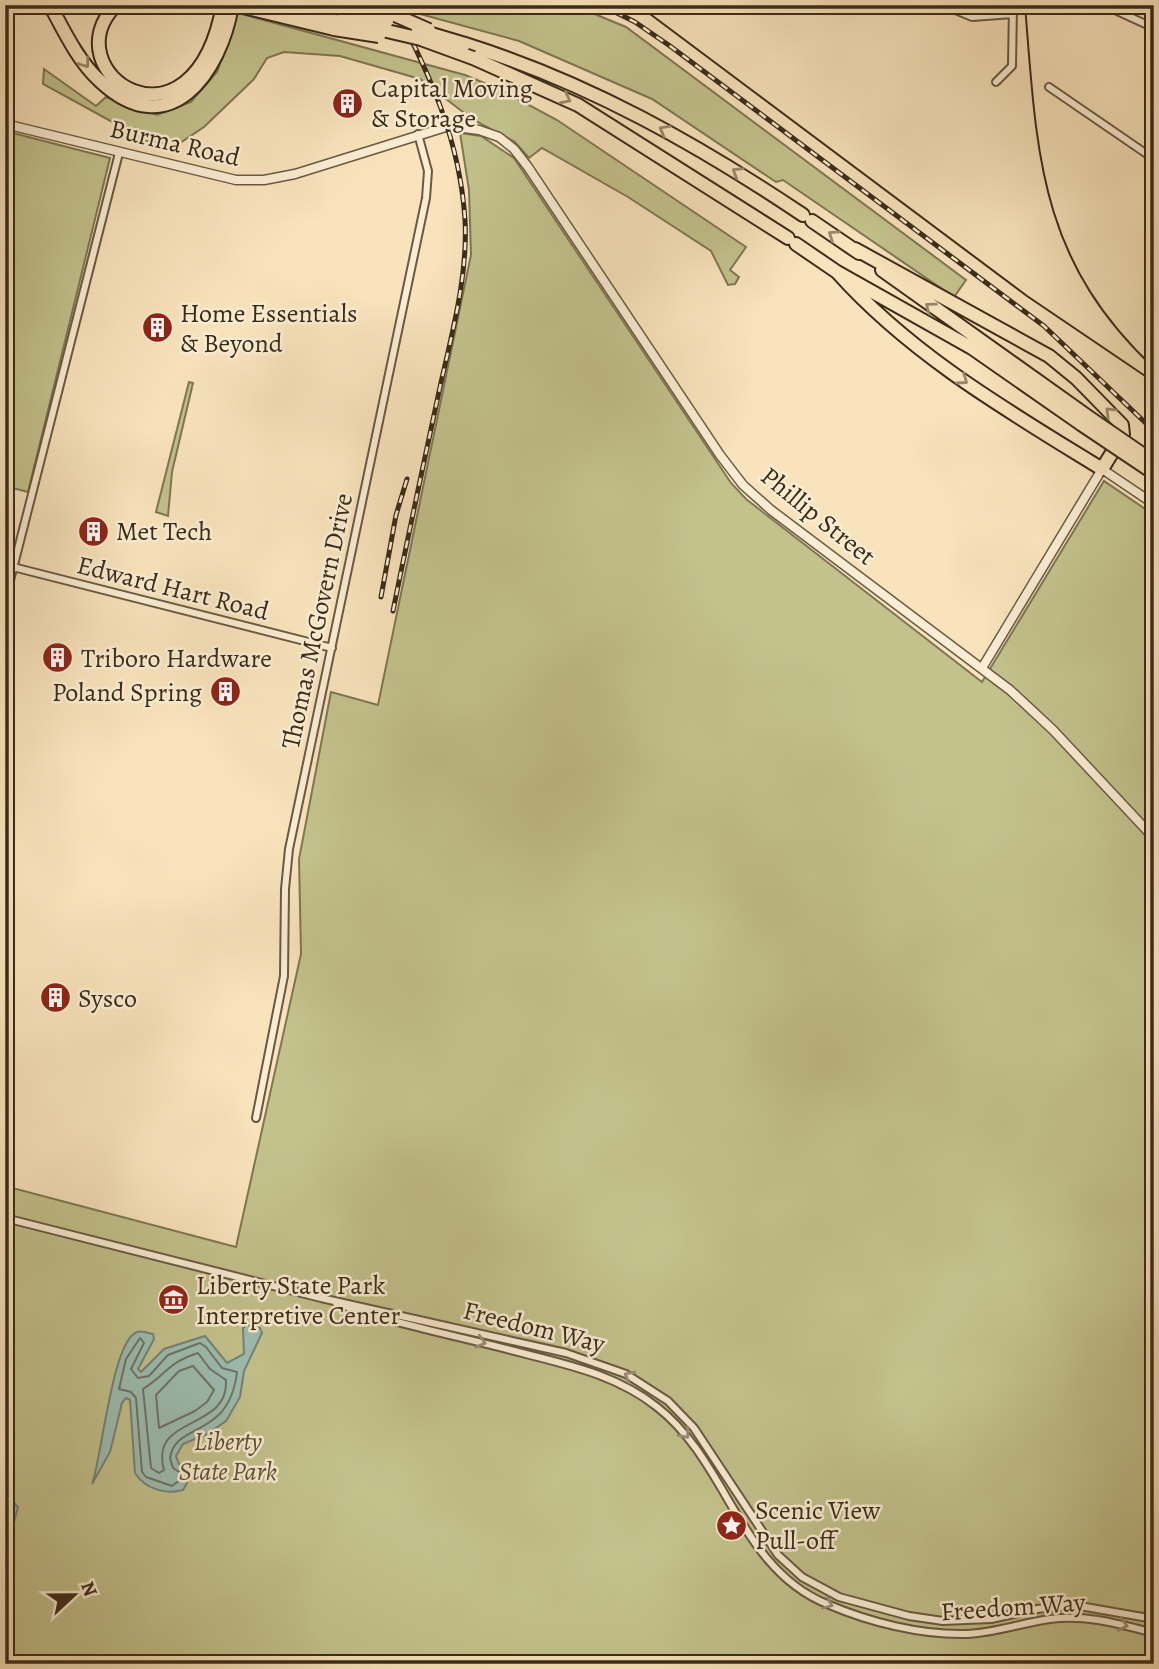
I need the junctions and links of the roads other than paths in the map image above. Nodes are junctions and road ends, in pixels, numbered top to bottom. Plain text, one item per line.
1 (50, 5) edge
2 (117, 5) edge
3 (223, 5) edge
4 (234, 5) edge
5 (284, 5) edge
6 (372, 5) edge
7 (943, 5) edge
8 (1013, 5) edge
9 (1104, 5) edge
10 (1013, 14) junction
11 (334, 16) edge
12 (1154, 27) edge
13 (465, 44) junction
14 (996, 82) dead end
15 (1049, 87) dead end
16 (5, 124) edge
17 (456, 126) joint
18 (418, 134) junction
19 (119, 153) junction
20 (1154, 159) edge
21 (855, 249) junction
22 (837, 272) junction
23 (1084, 419) junction
24 (1154, 461) edge
25 (1102, 469) junction
26 (1154, 474) edge
27 (1154, 504) edge
28 (5, 565) edge
29 (14, 567) junction
30 (5, 600) edge
31 (332, 649) junction
32 (982, 668) junction
33 (1154, 838) edge
34 (256, 1118) dead end
35 (5, 1218) edge
36 (321, 1297) junction
37 (731, 1483) junction
38 (721, 1489) junction
39 (1154, 1619) edge
40 (1154, 1633) edge

1 -> 4 highway
2 - 3 highway
4 - 11 highway
5 - 11 highway
6 - 13 highway, bridge
7 - 10 street
8 - 10 street
9 - 12 street
10 - 14 street
11 - 13 highway, bridge
11 -> 22 highway, bridge
21 -> 13 highway
15 - 20 street
16 - 19 street, Burma Road
17 - 18 street, Burma Road
17 - 32 street, Phillip Street
18 - 19 street, Burma Road
18 - 31 street, Thomas McGovern Drive
19 - 29 street
23 -> 21 highway
25 -> 21 highway
22 - 23 highway
22 -> 25 highway
23 - 24 highway, bridge
23 - 26 highway, bridge
25 - 27 street
25 - 32 street
28 - 29 street, Edward Hart Road
29 - 30 street
29 - 31 street, Edward Hart Road
31 - 34 street, Thomas McGovern Drive
32 - 33 street, Phillip Street
35 - 36 street, Freedom Way
37 -> 36 street, Freedom Way
36 -> 38 street, Freedom Way
37 - 38 street
37 - 39 street, Freedom Way
38 -> 40 street, Freedom Way

